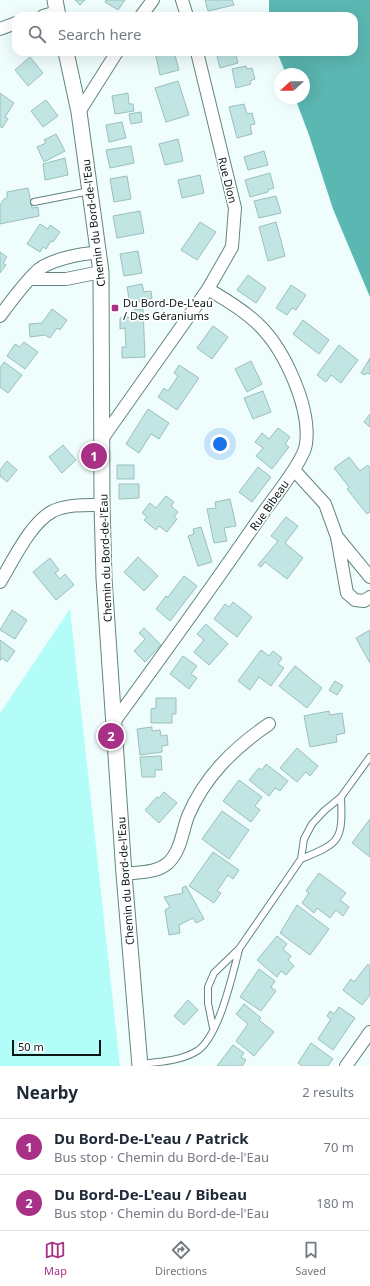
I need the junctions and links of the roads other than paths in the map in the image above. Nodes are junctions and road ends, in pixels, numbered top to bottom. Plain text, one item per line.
1 (153, 0) edge
2 (182, 0) edge
3 (144, 12) edge
4 (186, 12) edge
5 (12, 25) edge
6 (0, 29) edge
7 (67, 56) edge
8 (114, 56) edge
9 (198, 56) edge
10 (79, 112) junction
11 (90, 191) junction
12 (34, 202) dead end
13 (98, 253) junction
14 (101, 272) junction
15 (30, 279) junction
16 (208, 289) junction
17 (0, 316) edge
18 (102, 439) junction
19 (294, 470) junction
20 (102, 505) junction
21 (338, 537) junction
22 (370, 577) edge
23 (0, 582) edge
24 (370, 597) edge
25 (114, 722) junction
26 (270, 724) dead end
27 (370, 757) edge
28 (341, 798) junction
29 (301, 859) junction
30 (124, 874) junction
31 (239, 949) junction
32 (213, 1028) junction
33 (370, 1032) edge
34 (140, 1065) edge
35 (346, 1066) edge

1 - 3 street
2 - 4 street
5 - 6 street
7 - 10 street, Chemin du Bord-de-l'Eau
8 - 10 street
9 - 16 street, Rue Dion
10 - 11 street, Chemin du Bord-de-l'Eau
11 - 12 lane
11 - 13 street, Chemin du Bord-de-l'Eau
13 - 14 street, Chemin du Bord-de-l'Eau
13 - 15 street
14 - 15 street
14 - 18 street, Chemin du Bord-de-l'Eau
15 - 17 street
16 - 18 street, Rue Dion
16 - 19 street, Rue Bibeau
18 - 20 street, Chemin du Bord-de-l'Eau
19 - 21 street
19 - 25 street, Rue Bibeau
20 - 23 street
20 - 25 street, Chemin du Bord-de-l'Eau
21 - 22 street
21 - 24 street
25 - 30 street, Chemin du Bord-de-l'Eau
26 - 30 street
27 - 28 lane
28 - 29 lane
28 - 29 lane
29 - 31 lane
30 - 34 street, Chemin du Bord-de-l'Eau
31 - 32 lane
31 - 32 lane
32 - 34 lane
33 - 35 street

